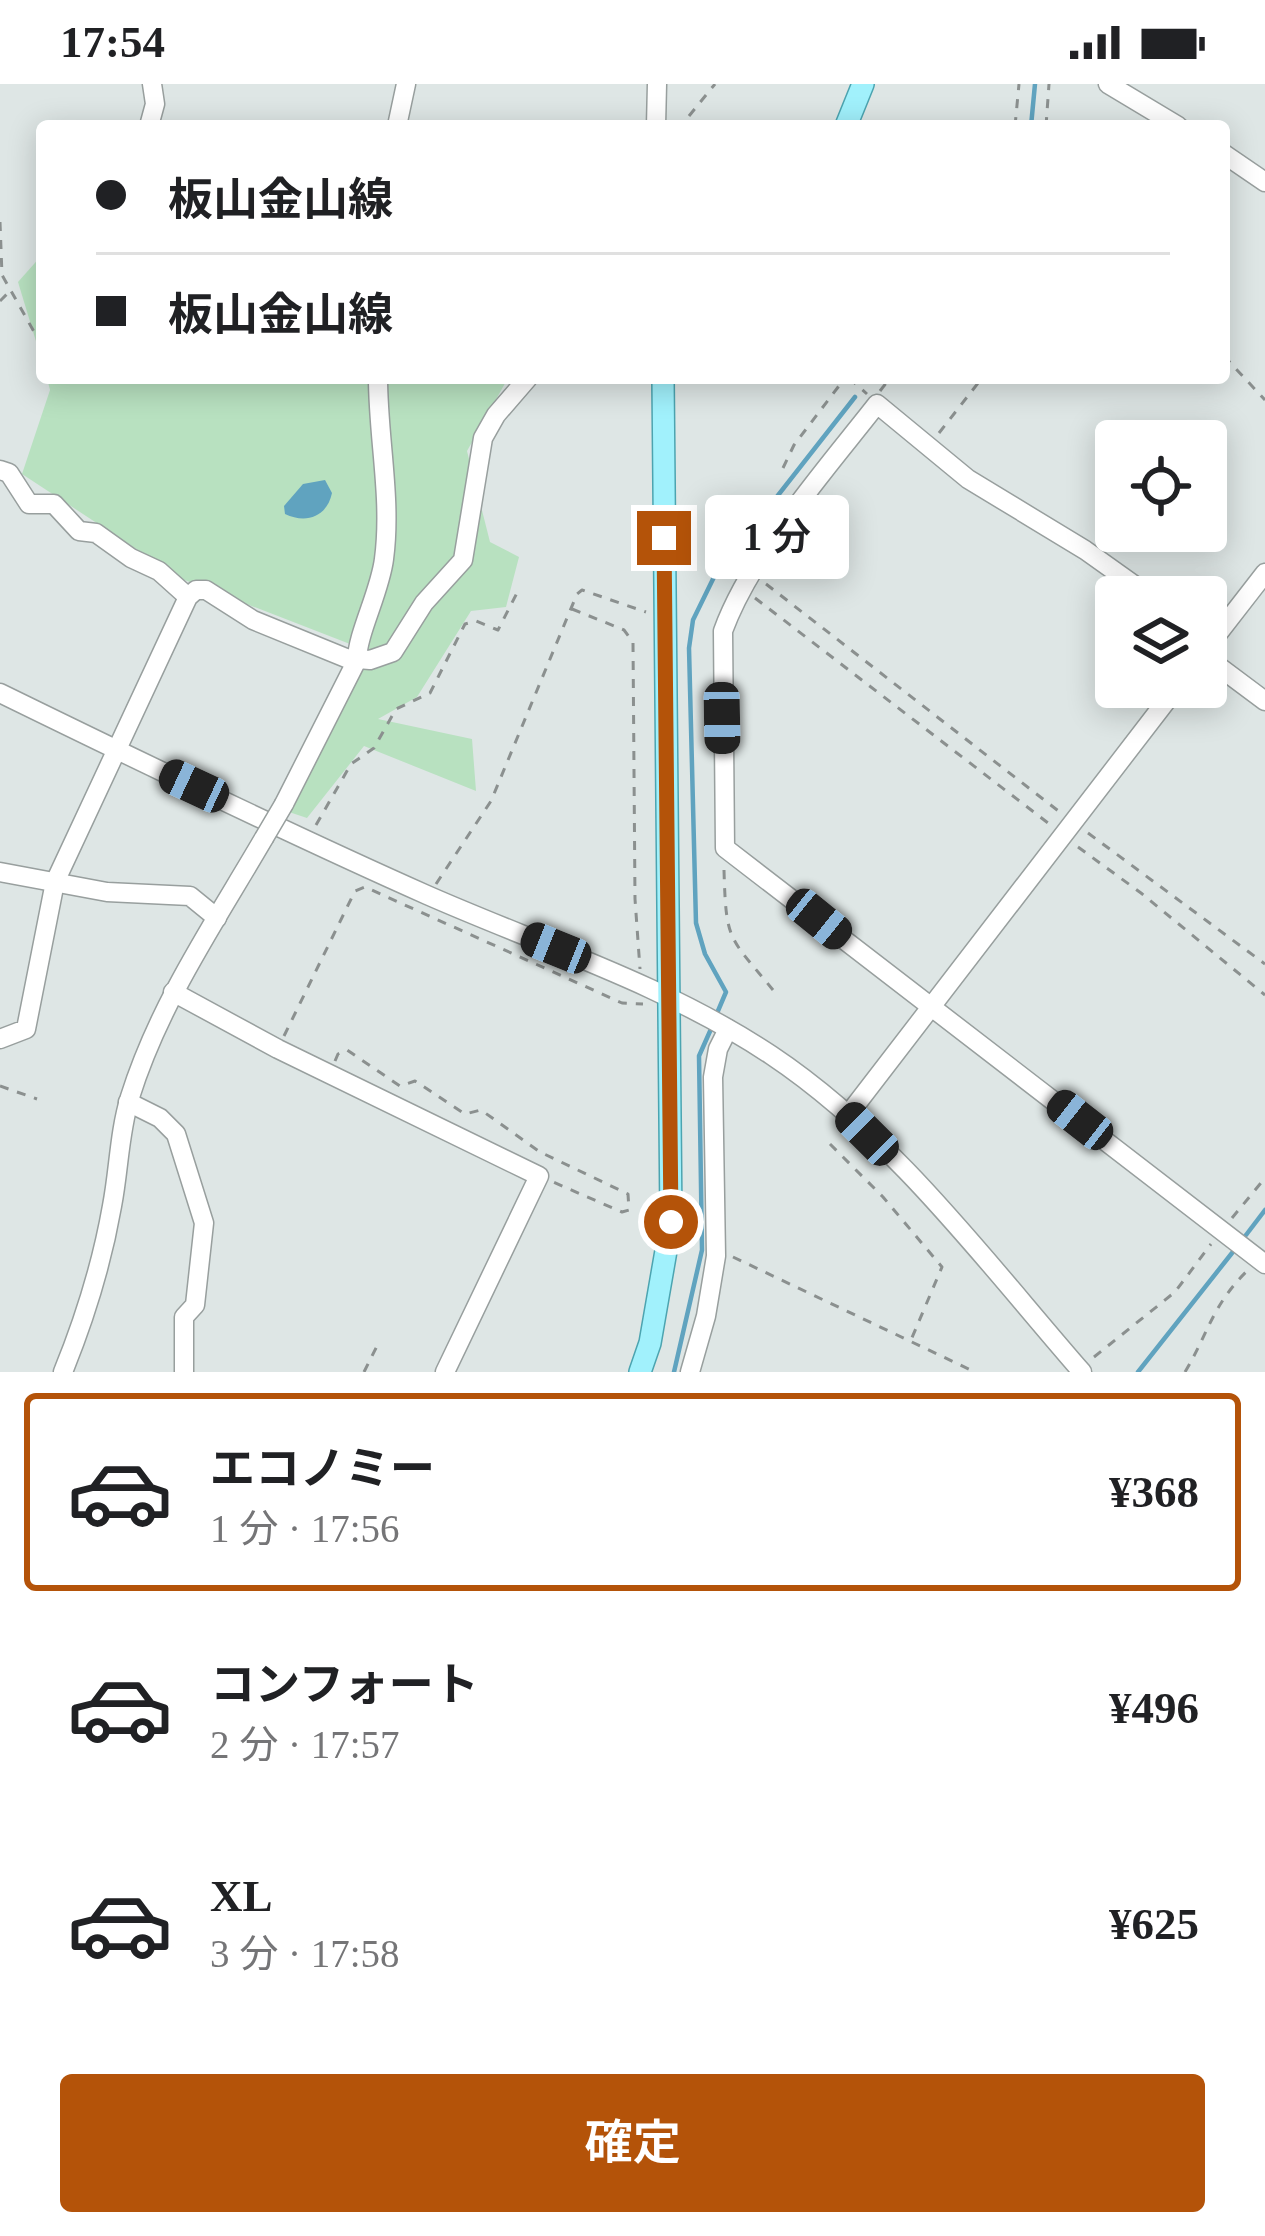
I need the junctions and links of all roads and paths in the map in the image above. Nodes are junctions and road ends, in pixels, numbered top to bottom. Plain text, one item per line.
1 (152, 84) edge
2 (406, 84) edge
3 (657, 84) edge
4 (716, 84) edge
5 (863, 84) edge
6 (1019, 84) edge
7 (1049, 84) edge
8 (1108, 84) edge
9 (689, 116) dead end
10 (151, 120) edge
11 (398, 120) edge
12 (656, 120) edge
13 (848, 120) edge
14 (1016, 120) edge
15 (1046, 120) edge
16 (1168, 120) edge
17 (1230, 158) edge
18 (1265, 182) edge
19 (0, 223) edge
20 (10, 291) junction
21 (0, 302) edge
22 (36, 335) edge
23 (1230, 362) edge
24 (378, 384) edge
25 (522, 384) edge
26 (663, 384) edge
27 (842, 384) edge
28 (854, 384) edge
29 (977, 384) edge
30 (1265, 400) edge
31 (877, 404) junction
32 (929, 446) junction
33 (783, 468) dead end
34 (0, 470) edge
35 (1265, 573) edge
36 (1121, 576) edge
37 (748, 582) junction
38 (519, 589) dead end
39 (188, 597) junction
40 (571, 608) junction
41 (665, 618) junction
42 (1227, 625) edge
43 (357, 660) junction
44 (1227, 670) edge
45 (0, 693) edge
46 (1265, 701) edge
47 (1161, 708) edge
48 (117, 750) junction
49 (1068, 828) junction
50 (308, 840) junction
51 (725, 848) junction
52 (0, 872) edge
53 (55, 882) junction
54 (428, 895) junction
55 (217, 918) junction
56 (1265, 964) edge
57 (641, 983) junction
58 (772, 990) dead end
59 (173, 992) junction
60 (1265, 995) edge
61 (660, 999) junction
62 (931, 1006) junction
63 (728, 1029) junction
64 (0, 1039) edge
65 (278, 1049) junction
66 (328, 1073) junction
67 (0, 1086) edge
68 (38, 1099) dead end
69 (128, 1102) junction
70 (848, 1115) junction
71 (830, 1144) dead end
72 (538, 1176) junction
73 (1265, 1178) edge
74 (1221, 1230) junction
75 (716, 1256) junction
76 (1262, 1262) edge
77 (910, 1341) junction
78 (379, 1342) dead end
79 (1080, 1370) edge
80 (63, 1372) edge
81 (184, 1372) edge
82 (364, 1372) edge
83 (446, 1372) edge
84 (640, 1372) edge
85 (690, 1372) edge
86 (975, 1372) edge
87 (1185, 1372) edge

1 - 10 street
2 - 11 street
3 - 12 street
4 - 9 path
5 - 13 main road
6 - 14 path
7 - 15 path
8 - 16 street
17 - 18 street
19 - 20 path
20 - 21 path
20 - 22 path
23 - 30 path
24 - 43 street
25 - 43 street
26 - 41 main road
27 - 33 path
28 - 31 path
29 - 32 path
31 - 32 street
31 - 37 street
32 - 36 street
34 - 39 street
35 - 42 street
37 - 49 path
37 - 49 path
37 - 51 street
38 - 50 path
39 - 43 street
39 - 48 street
40 - 41 path
40 - 54 path
40 - 57 path
41 - 61 main road
43 - 55 street, bridge
44 - 46 street
45 - 48 street
47 - 49 street
48 - 50 street
48 - 53 street
49 - 56 path
49 - 60 path
49 - 62 street
50 - 54 street
51 - 58 path
51 - 62 street
52 - 53 street
53 - 55 street
53 - 64 street
54 - 57 street
55 - 59 street
57 - 61 street
59 - 65 street
59 - 69 street
61 - 63 street
61 - 65 path
61 - 84 main road
62 - 70 street
62 - 74 street
63 - 70 street
63 - 75 street
65 - 66 street
66 - 72 street
66 - 72 path
67 - 68 path
69 - 80 street
69 - 81 street
70 - 79 street
71 - 77 path
72 - 83 street
73 - 74 path
74 - 76 street
74 - 79 path
75 - 77 path
75 - 85 street
76 - 87 path
77 - 86 path
78 - 82 path

